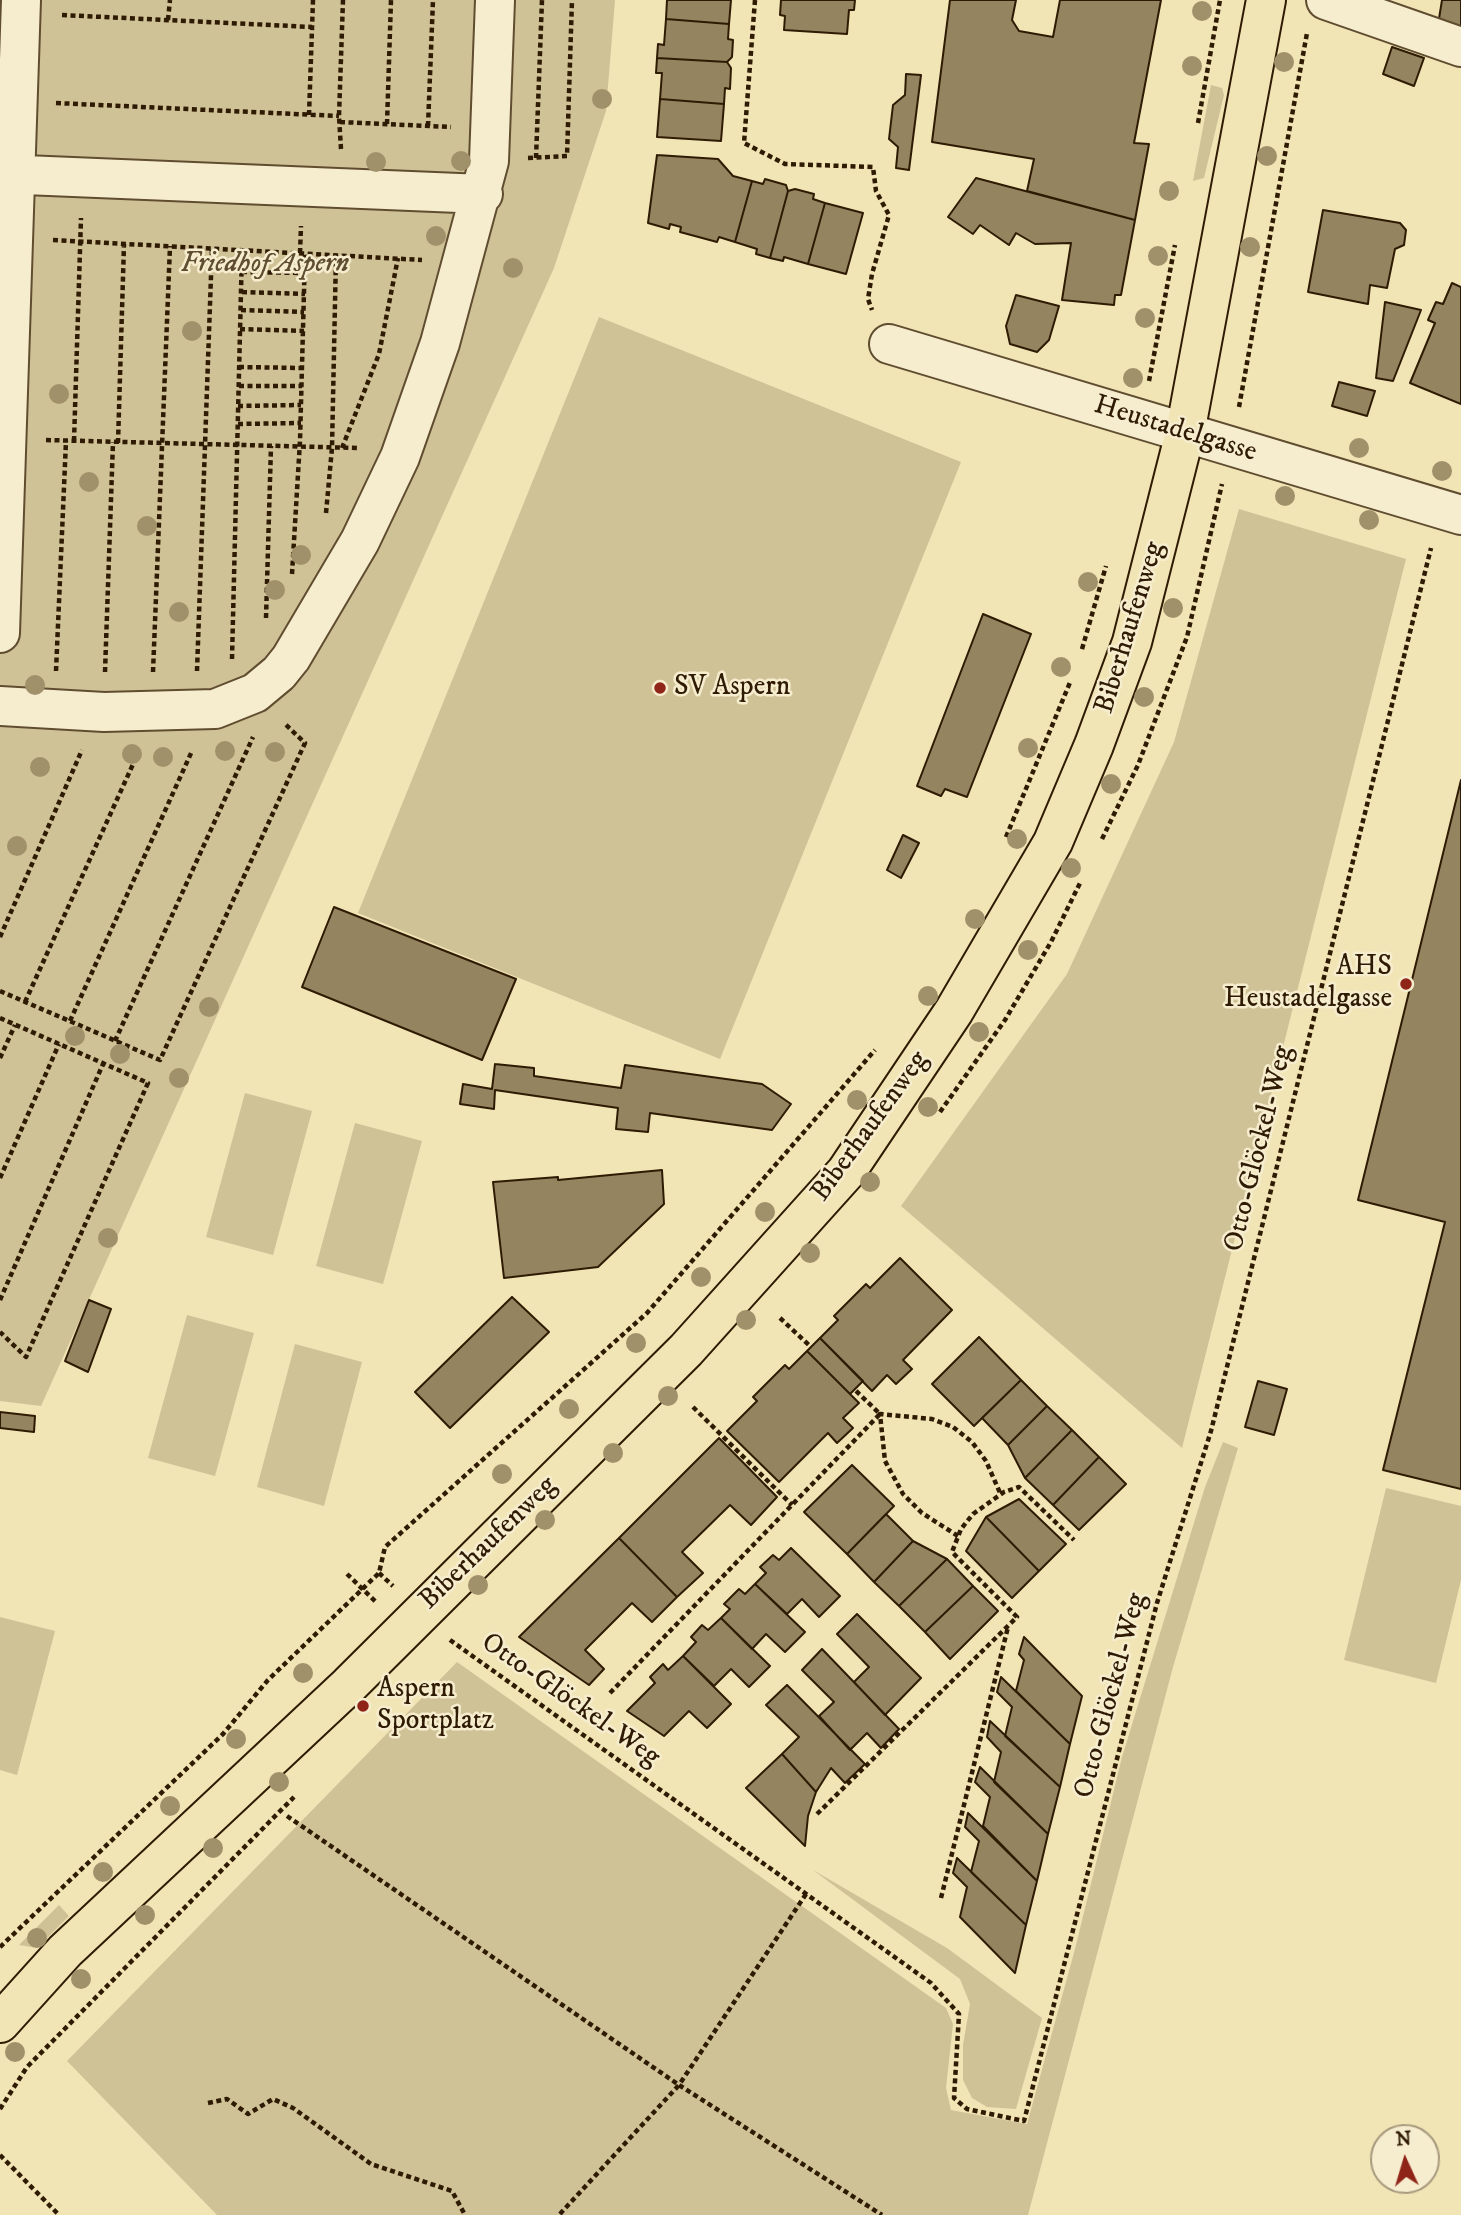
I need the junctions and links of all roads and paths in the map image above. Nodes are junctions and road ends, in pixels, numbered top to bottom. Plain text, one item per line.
1 (170, 0) edge
2 (313, 0) edge
3 (343, 0) edge
4 (391, 0) edge
5 (433, 0) edge
6 (495, 0) edge
7 (542, 0) edge
8 (572, 0) edge
9 (755, 0) edge
10 (1220, 0) edge
11 (1266, 0) edge
12 (21, 7) edge
13 (1317, 13) edge
14 (168, 20) junction
15 (312, 27) junction
16 (1461, 47) edge
17 (18, 101) junction
18 (309, 115) junction
19 (339, 119) junction
20 (387, 124) junction
21 (428, 126) junction
22 (1196, 131) dead end
23 (536, 158) junction
24 (487, 161) junction
25 (8, 175) edge
26 (340, 188) junction
27 (81, 218) dead end
28 (1177, 237) dead end
29 (13, 238) junction
30 (81, 242) junction
31 (124, 244) junction
32 (170, 246) junction
33 (212, 248) junction
34 (242, 250) junction
35 (306, 254) junction
36 (336, 255) junction
37 (398, 258) junction
38 (462, 262) junction
39 (242, 272) junction
40 (305, 273) junction
41 (242, 292) junction
42 (305, 294) junction
43 (241, 310) junction
44 (304, 312) junction
45 (240, 329) junction
46 (304, 331) junction
47 (889, 344) joint
48 (239, 367) junction
49 (302, 368) junction
50 (239, 386) junction
51 (302, 386) junction
52 (1148, 387) dead end
53 (1241, 396) dead end
54 (238, 405) junction
55 (301, 405) junction
56 (301, 423) junction
57 (238, 424) junction
58 (1185, 433) junction
59 (7, 439) junction
60 (66, 441) junction
61 (74, 441) junction
62 (116, 442) junction
63 (162, 444) junction
64 (205, 445) junction
65 (237, 445) junction
66 (271, 446) junction
67 (298, 447) junction
68 (332, 448) junction
69 (342, 448) junction
70 (400, 457) junction
71 (1451, 512) edge
72 (325, 519) dead end
73 (1108, 557) dead end
74 (303, 561) dead end
75 (272, 609) dead end
76 (266, 618) junction
77 (261, 626) dead end
78 (0, 633) edge
79 (239, 653) dead end
80 (1080, 659) dead end
81 (1074, 671) dead end
82 (255, 693) junction
83 (0, 706) edge
84 (81, 711) junction
85 (196, 711) junction
86 (147, 728) junction
87 (255, 732) dead end
88 (192, 749) dead end
89 (1003, 842) dead end
90 (0, 937) edge
91 (0, 991) edge
92 (24, 1002) junction
93 (0, 1018) edge
94 (70, 1021) junction
95 (15, 1025) junction
96 (115, 1041) junction
97 (59, 1044) junction
98 (876, 1049) dead end
99 (0, 1058) edge
100 (103, 1064) junction
101 (0, 1178) edge
102 (0, 1300) edge
103 (780, 1318) dead end
104 (0, 1332) edge
105 (811, 1348) dead end
106 (854, 1389) dead end
107 (693, 1407) dead end
108 (880, 1415) junction
109 (1001, 1494) junction
110 (792, 1505) junction
111 (958, 1536) junction
112 (1074, 1540) dead end
113 (379, 1573) junction
114 (348, 1574) dead end
115 (392, 1586) dead end
116 (362, 1589) junction
117 (376, 1602) dead end
118 (1008, 1626) junction
119 (440, 1643) dead end
120 (610, 1693) dead end
121 (302, 1789) dead end
122 (817, 1814) dead end
123 (287, 1816) dead end
124 (806, 1894) junction
125 (941, 1898) dead end
126 (0, 1947) edge
127 (0, 2023) edge
128 (679, 2085) junction
129 (208, 2103) dead end
130 (0, 2109) edge
131 (0, 2155) edge
132 (59, 2215) edge
133 (465, 2215) edge
134 (559, 2215) edge
135 (882, 2215) edge

1 - 14 path
2 - 15 path
3 - 19 path
4 - 20 path
5 - 21 path
6 - 24 street
7 - 23 path
8 - 23 path
9 - 47 path
10 - 22 path
11 - 58 main road, Biberhaufenweg
12 - 14 path
12 - 17 street
13 - 16 street
13 - 53 path
14 - 15 path
15 - 18 path
17 - 18 path
17 - 25 street
18 - 19 path
19 - 20 path
19 - 26 path
20 - 21 path
21 - 24 path
23 - 24 path
24 - 26 street
24 - 38 street
25 - 26 street
25 - 29 street
27 - 30 path
28 - 52 path
29 - 30 path
29 - 59 street
30 - 31 path
30 - 61 path
31 - 32 path
31 - 62 path
32 - 33 path
32 - 63 path
33 - 34 path
33 - 64 path
34 - 35 path
34 - 39 path
35 - 36 path
35 - 40 path
36 - 37 path
36 - 68 path
37 - 38 path
37 - 69 path
38 - 70 street
39 - 40 path
39 - 41 path
40 - 42 path
41 - 42 path
41 - 43 path
42 - 44 path
43 - 44 path
43 - 45 path
44 - 46 path
45 - 46 path
45 - 48 path
46 - 49 path
47 - 58 street, Heustadelgasse
48 - 49 path
48 - 50 path
49 - 51 path
50 - 51 path
50 - 54 path
51 - 55 path
54 - 55 path
54 - 57 path
55 - 56 path
56 - 57 path
56 - 67 path
57 - 65 path
58 - 71 street, Heustadelgasse
58 - 127 main road, Biberhaufenweg
59 - 60 path
59 - 78 street
60 - 61 path
60 - 84 path
61 - 62 path
62 - 63 path
62 - 84 path
63 - 64 path
63 - 86 path
64 - 65 path
64 - 85 path
65 - 66 path
65 - 79 path
66 - 67 path
66 - 76 path
67 - 68 path
67 - 74 path
68 - 69 path
68 - 72 path
69 - 70 path
70 - 82 street
71 - 124 path, Otto-Glöckel-Weg
73 - 80 path
75 - 76 path
76 - 77 path
81 - 89 path
82 - 85 street
82 - 96 path
83 - 84 street
84 - 86 street
84 - 90 path
85 - 86 street
86 - 92 path
87 - 96 path
88 - 94 path
91 - 92 path
92 - 94 path
93 - 95 path
94 - 96 path
95 - 97 path
95 - 99 path
97 - 100 path
97 - 101 path
98 - 113 path
100 - 102 path
100 - 104 path
103 - 105 path
106 - 108 path
107 - 110 path
108 - 109 path
108 - 110 path
108 - 111 path
109 - 111 path
109 - 112 path
110 - 120 path
111 - 118 path
113 - 115 path
113 - 116 path
114 - 116 path
116 - 117 path
116 - 126 path
118 - 122 path
118 - 125 path
119 - 124 path, Otto-Glöckel-Weg
121 - 130 path
123 - 128 path
124 - 128 path
128 - 134 path
128 - 135 path
129 - 133 path
131 - 132 path

